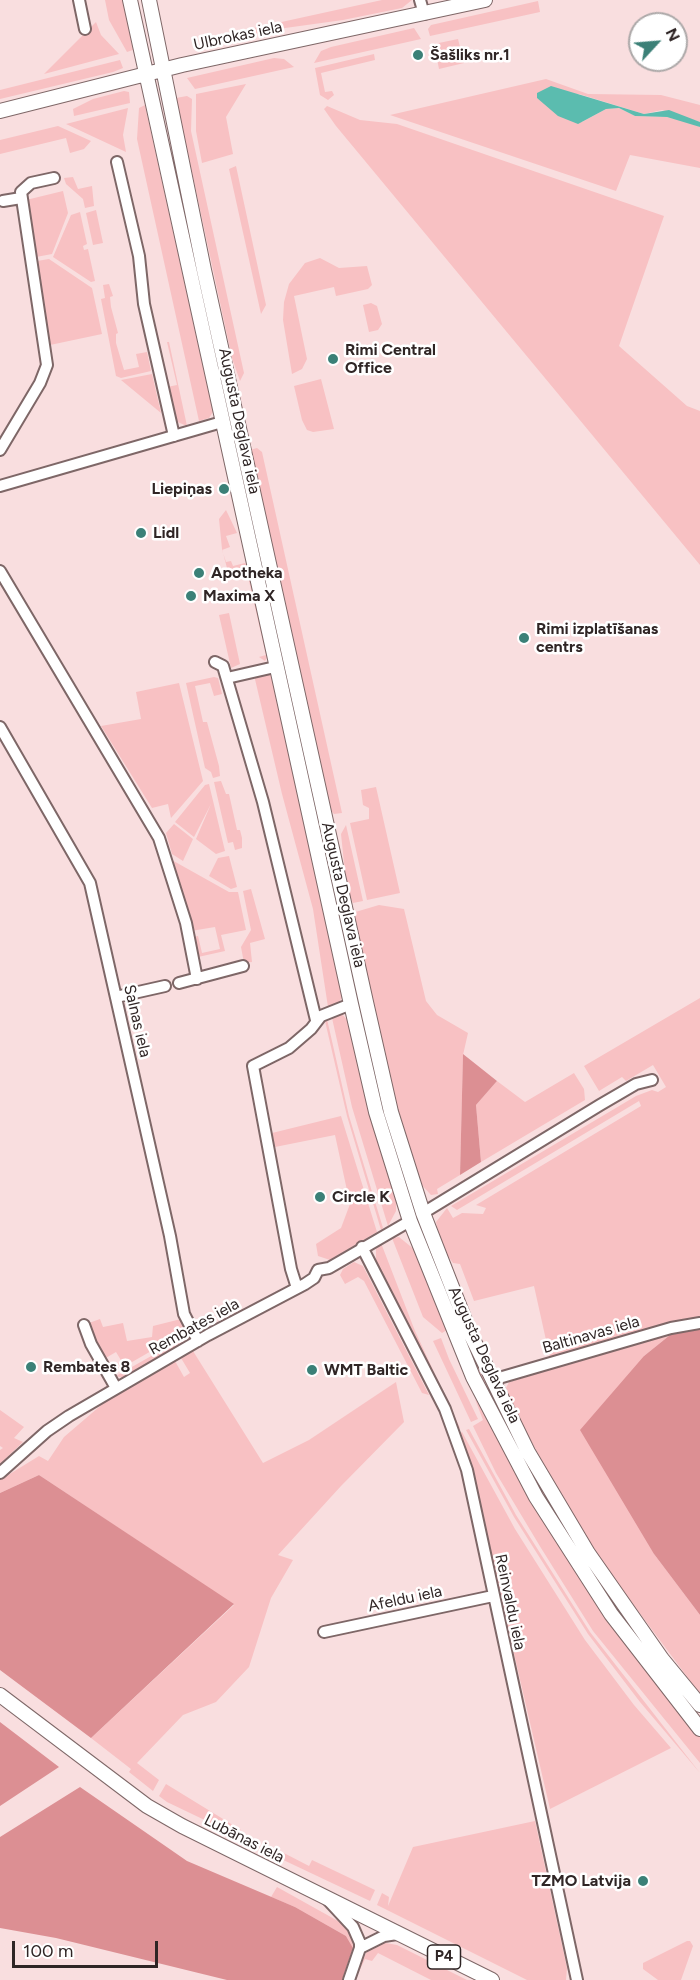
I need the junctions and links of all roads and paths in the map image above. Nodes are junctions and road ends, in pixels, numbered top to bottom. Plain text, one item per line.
1 (79, 0) edge
2 (130, 0) edge
3 (149, 0) edge
4 (485, 0) edge
5 (422, 7) edge
6 (85, 29) dead end
7 (163, 70) junction
8 (146, 75) junction
9 (0, 111) edge
10 (117, 162) dead end
11 (54, 178) dead end
12 (21, 198) junction
13 (3, 201) dead end
14 (222, 422) junction
15 (174, 436) junction
16 (0, 450) edge
17 (0, 486) edge
18 (0, 571) edge
19 (215, 662) dead end
20 (275, 667) junction
21 (227, 678) junction
22 (0, 726) edge
23 (243, 966) dead end
24 (197, 979) junction
25 (179, 983) dead end
26 (165, 986) dead end
27 (116, 997) junction
28 (351, 1004) junction
29 (316, 1020) junction
30 (652, 1080) dead end
31 (387, 1093) junction
32 (373, 1097) junction
33 (423, 1213) junction
34 (410, 1221) junction
35 (362, 1247) junction
36 (297, 1288) junction
37 (700, 1323) edge
38 (84, 1325) dead end
39 (198, 1341) junction
40 (492, 1380) junction
41 (116, 1388) junction
42 (0, 1473) edge
43 (493, 1596) junction
44 (324, 1632) dead end
45 (0, 1695) edge
46 (700, 1705) edge
47 (700, 1729) edge
48 (327, 1899) junction
49 (397, 1934) junction
50 (360, 1948) junction
51 (349, 1980) edge
52 (492, 1980) edge
53 (577, 1980) edge

1 - 6 street
2 - 8 main road, Augusta Deglava iela
3 - 7 main road, Augusta Deglava iela
4 - 5 main road, Ulbrokas iela
5 - 7 main road, Ulbrokas iela
7 - 8 main road, Ulbrokas iela
7 - 31 main road, Augusta Deglava iela
8 - 9 main road, Ulbrokas iela
8 - 14 main road, Augusta Deglava iela
10 - 15 street
11 - 12 street
12 - 13 street
12 - 16 street
14 - 15 street
14 - 20 main road, Augusta Deglava iela
15 - 17 street
18 - 24 street
19 - 21 street
20 - 21 street
20 - 28 main road, Augusta Deglava iela
21 - 29 street
22 - 27 street, Salnas iela
23 - 24 street
24 - 25 street
26 - 27 street
27 - 39 street, Salnas iela
28 - 29 street
28 - 32 main road, Augusta Deglava iela
29 - 36 street
30 - 33 street
31 - 32 main road
31 - 33 main road, Augusta Deglava iela
32 - 34 main road, Augusta Deglava iela
33 - 40 main road, Augusta Deglava iela
34 - 35 street, Rembates iela
34 - 47 main road, Augusta Deglava iela
35 - 36 street, Rembates iela
35 - 43 street, Reinvaldu iela
36 - 39 street, Rembates iela
37 - 40 street, Baltinavas iela
38 - 41 street
39 - 41 street, Rembates iela
40 - 46 main road, Augusta Deglava iela
41 - 42 street, Rembates iela
43 - 44 street, Afeldu iela
43 - 53 street, Reinvaldu iela
45 - 48 main road, Lubānas iela / P4
48 - 49 main road, Lubānas iela / P4
48 - 50 street
49 - 50 street
49 - 52 main road, Lubānas iela / P4
50 - 51 street

